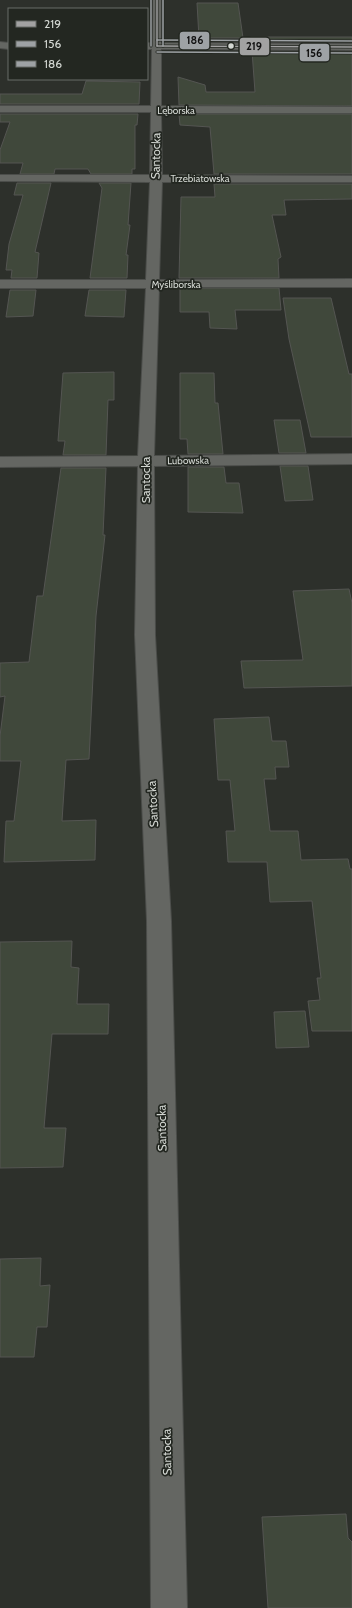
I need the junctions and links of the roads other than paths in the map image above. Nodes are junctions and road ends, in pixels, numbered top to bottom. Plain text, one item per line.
1 (157, 0) edge
2 (152, 46) edge
3 (352, 47) edge
4 (0, 109) edge
5 (157, 110) junction
6 (352, 110) edge
7 (0, 178) edge
8 (156, 178) junction
9 (352, 179) edge
10 (352, 283) edge
11 (0, 284) edge
12 (152, 284) junction
13 (352, 459) edge
14 (146, 461) junction
15 (0, 462) edge
16 (169, 1608) edge

1 - 2 street, Santocka
2 - 3 street
2 - 5 street, Santocka
4 - 5 street, Lęborska
5 - 6 street, Lęborska
5 - 8 street, Santocka
7 - 8 street, Trzebiatowska
8 - 9 street, Trzebiatowska
8 - 12 street, Santocka
10 - 12 street, Myśliborska
11 - 12 street, Myśliborska
12 - 14 street, Santocka
13 - 14 street, Lubowska
14 - 15 street, Lubowska
14 - 16 street, Santocka

